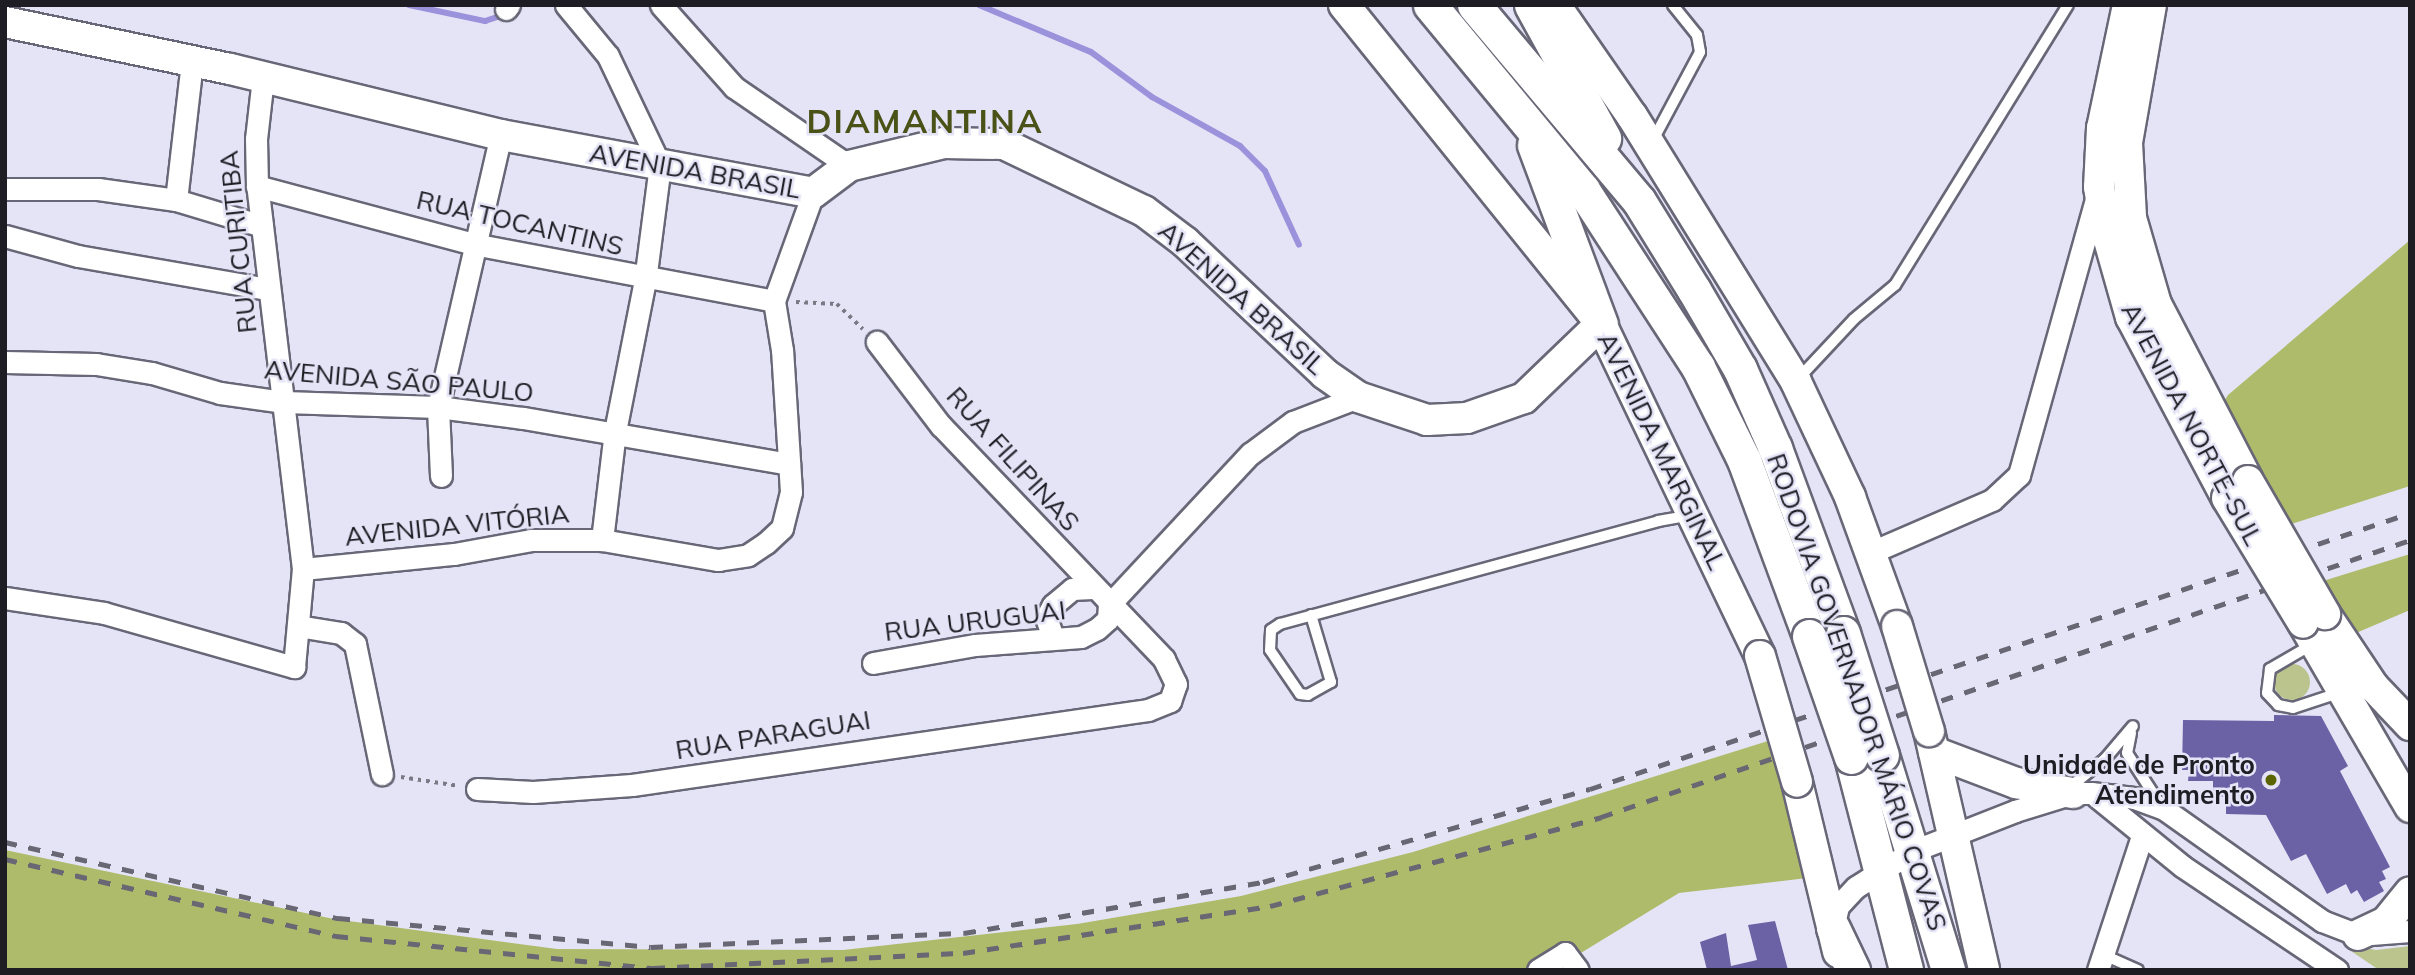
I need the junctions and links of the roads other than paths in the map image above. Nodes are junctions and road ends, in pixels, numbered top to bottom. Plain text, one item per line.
1 (566, 5) edge
2 (661, 5) edge
3 (1344, 5) edge
4 (1430, 5) edge
5 (1474, 5) edge
6 (1531, 5) edge
7 (1555, 5) edge
8 (1673, 5) edge
9 (2068, 5) edge
10 (2128, 5) edge
11 (2151, 5) edge
12 (5, 22) edge
13 (192, 62) junction
14 (263, 78) junction
15 (1524, 117) junction
16 (501, 135) junction
17 (1650, 145) junction
18 (660, 165) junction
19 (849, 166) junction
20 (257, 186) junction
21 (2099, 187) junction
22 (5, 189) edge
23 (814, 193) junction
24 (176, 200) junction
25 (1639, 201) junction
26 (262, 226) junction
27 (5, 236) edge
28 (473, 244) junction
29 (645, 280) junction
30 (268, 289) junction
31 (774, 301) junction
32 (1601, 324) junction
33 (877, 342) road end
34 (5, 362) edge
35 (1796, 382) junction
36 (1358, 397) junction
37 (284, 402) junction
38 (438, 407) junction
39 (615, 431) junction
40 (789, 464) junction
41 (441, 476) dead end
42 (2238, 489) junction
43 (1694, 514) junction
44 (602, 540) junction
45 (1872, 552) junction
46 (303, 569) junction
47 (1092, 587) junction
48 (5, 598) edge
49 (1109, 606) junction
50 (1311, 615) junction
51 (298, 626) junction
52 (2314, 626) junction
53 (1053, 637) junction
54 (873, 663) dead end
55 (1170, 701) joint
56 (2348, 701) junction
57 (2410, 725) edge
58 (1932, 741) junction
59 (1867, 756) junction
60 (2410, 767) edge
61 (382, 774) road end
62 (477, 789) road end
63 (2076, 792) junction
64 (2409, 808) edge
65 (2164, 809) junction
66 (1956, 834) junction
67 (2142, 836) junction
68 (1913, 851) junction
69 (1880, 870) junction
70 (2410, 892) edge
71 (1833, 928) junction
72 (2410, 931) edge
73 (2358, 935) junction
74 (1572, 961) edge
75 (2101, 962) edge
76 (1538, 970) edge
77 (1841, 970) edge
78 (1853, 970) edge
79 (1906, 970) edge
80 (1948, 970) edge
81 (1984, 970) edge
82 (2138, 970) edge
83 (2337, 970) edge

1 - 18 street
2 - 19 street
3 - 32 street, AVENIDA MARGINAL
4 - 15 main road, RODOVIA GOVERNADOR MÁRIO COVAS
5 - 25 main road, RODOVIA GOVERNADOR MÁRIO COVAS
6 - 25 main road
7 - 17 street
8 - 17 lane
9 - 35 lane
10 - 21 street, AVENIDA NORTE-SUL
11 - 42 street, AVENIDA NORTE-SUL
12 - 13 street, AVENIDA BRASIL
13 - 14 street, AVENIDA BRASIL
13 - 24 street
14 - 16 street, AVENIDA BRASIL
14 - 20 street, RUA CURITIBA
15 - 32 main road
15 - 59 main road, RODOVIA GOVERNADOR MÁRIO COVAS, bridge
16 - 18 street, AVENIDA BRASIL
16 - 28 street
17 - 35 street
18 - 23 street, AVENIDA BRASIL
18 - 29 street
19 - 23 street, AVENIDA BRASIL
19 - 36 street, AVENIDA BRASIL
20 - 26 street, RUA CURITIBA
20 - 28 street, RUA TOCANTINS
21 - 42 street, AVENIDA NORTE-SUL
21 - 45 street
22 - 24 street
23 - 31 street, AVENIDA VITÓRIA
24 - 26 street
25 - 59 main road, RODOVIA GOVERNADOR MÁRIO COVAS, bridge
26 - 30 street, RUA CURITIBA
27 - 30 street
28 - 29 street, RUA TOCANTINS
28 - 38 street
29 - 31 street, RUA TOCANTINS
29 - 39 street
30 - 37 street, RUA CURITIBA
31 - 40 street, AVENIDA VITÓRIA
32 - 36 street, AVENIDA BRASIL
32 - 43 street, AVENIDA MARGINAL
33 - 47 street, RUA FILIPINAS
34 - 37 street, AVENIDA SÃO PAULO
35 - 45 street
36 - 49 street
37 - 38 street, AVENIDA SÃO PAULO
37 - 46 street, RUA CURITIBA
38 - 39 street, AVENIDA SÃO PAULO
38 - 41 street
39 - 40 street, AVENIDA SÃO PAULO
39 - 44 street
40 - 44 street, AVENIDA VITÓRIA
42 - 52 street, AVENIDA NORTE-SUL, bridge
43 - 50 lane
43 - 71 street, AVENIDA MARGINAL, bridge
44 - 46 street, AVENIDA VITÓRIA
45 - 58 street, bridge
46 - 51 street
47 - 49 street, RUA FILIPINAS
47 - 53 street
48 - 51 street
49 - 53 street, RUA URUGUAI
49 - 55 street, RUA FILIPINAS
50 - 50 lane
51 - 61 street
52 - 56 street, AVENIDA NORTE-SUL
52 - 56 lane
52 - 57 street, AVENIDA NORTE-SUL
53 - 54 street, RUA URUGUAI
55 - 62 street, RUA PARAGUAI
56 - 60 street
56 - 64 street, AVENIDA NORTE-SUL
58 - 63 street
58 - 66 street
59 - 68 main road, RODOVIA GOVERNADOR MÁRIO COVAS
59 - 69 main road, RODOVIA GOVERNADOR MÁRIO COVAS
63 - 65 street
63 - 65 lane
63 - 66 street
63 - 67 street
65 - 73 street
66 - 68 street
66 - 81 street
67 - 75 street
67 - 83 street
68 - 69 street
68 - 80 main road, RODOVIA GOVERNADOR MÁRIO COVAS
69 - 71 street
69 - 79 main road, RODOVIA GOVERNADOR MÁRIO COVAS
70 - 73 street
71 - 77 street, AVENIDA MARGINAL
71 - 78 main road
72 - 73 street
74 - 76 street
75 - 82 lane

